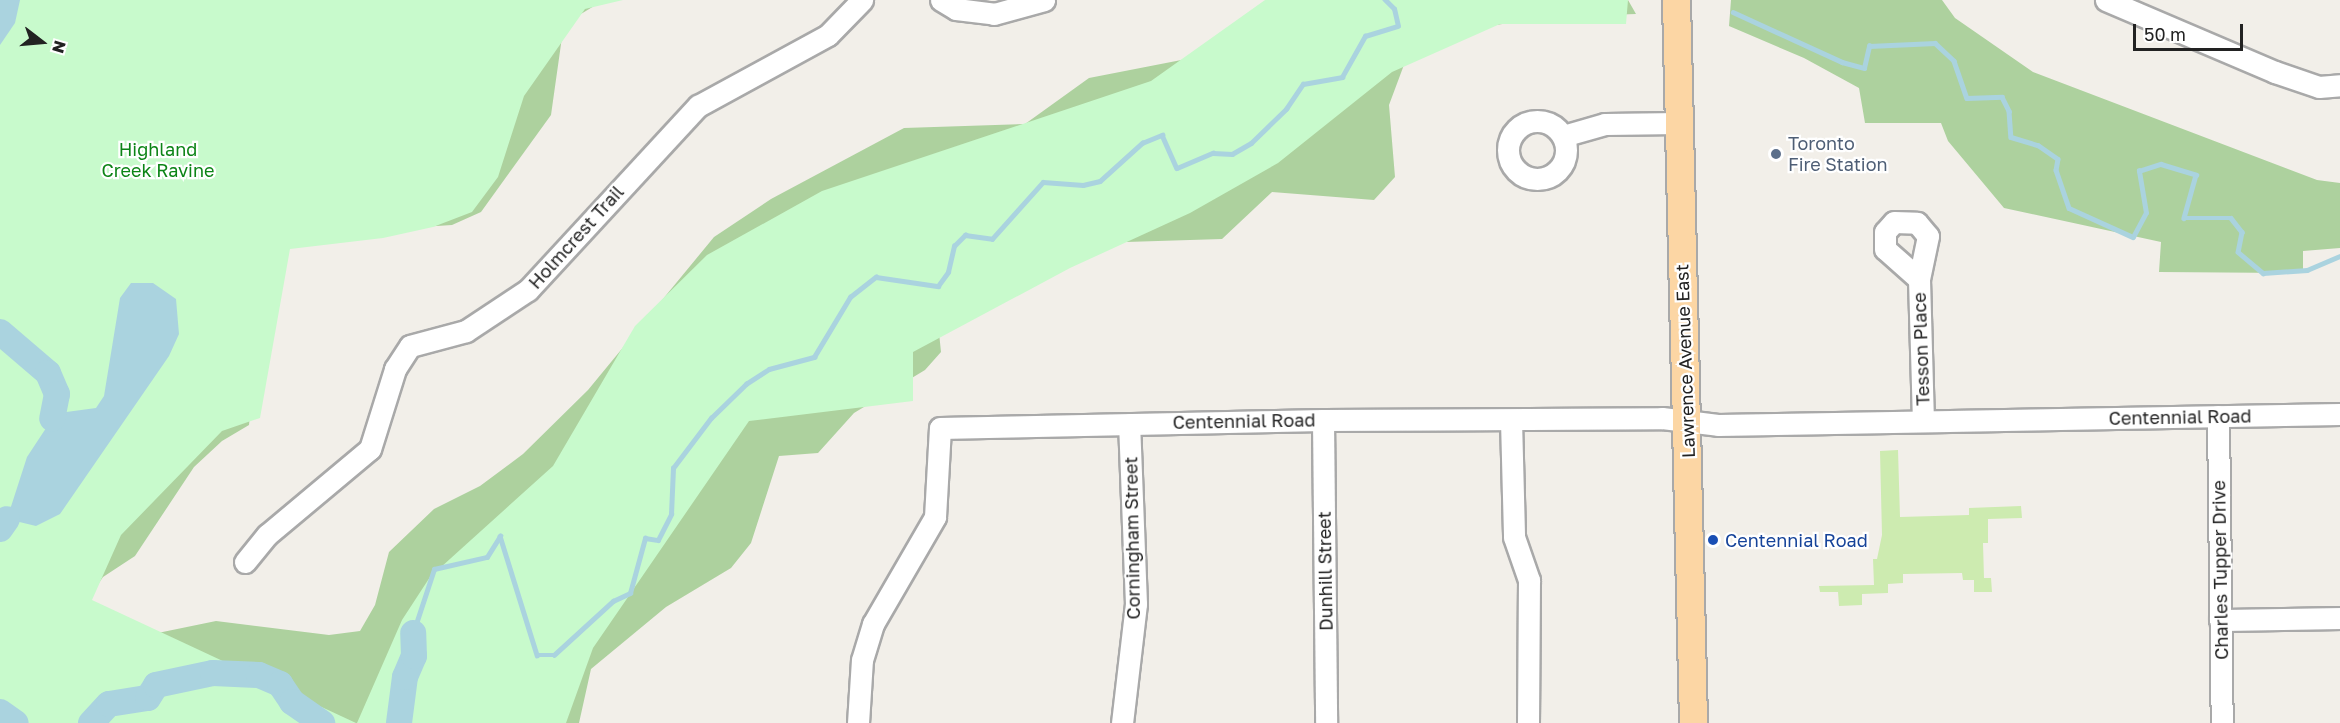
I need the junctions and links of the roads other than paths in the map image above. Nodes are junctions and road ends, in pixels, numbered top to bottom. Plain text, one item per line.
1 (862, 0) edge
2 (941, 0) edge
3 (1044, 0) edge
4 (1676, 0) edge
5 (2106, 0) edge
6 (2340, 85) edge
7 (1679, 123) junction
8 (1563, 136) dead end
9 (1919, 279) dead end
10 (2340, 414) edge
11 (2218, 416) junction
12 (1923, 419) junction
13 (1323, 420) junction
14 (1511, 420) junction
15 (1688, 420) junction
16 (1129, 424) junction
17 (245, 562) dead end
18 (2340, 618) edge
19 (2220, 620) junction
20 (858, 723) edge
21 (1122, 723) edge
22 (1326, 723) edge
23 (1528, 723) edge
24 (1693, 723) edge
25 (2222, 723) edge

1 - 17 street, Holmcrest Trail
2 - 3 street
4 - 7 main road, Lawrence Avenue East
5 - 6 street
7 - 8 street
7 - 15 main road, Lawrence Avenue East
9 - 12 street, Tesson Place
10 - 11 street, Centennial Road
11 - 12 street, Centennial Road
11 - 19 street, Charles Tupper Drive
12 - 15 street, Centennial Road
13 - 14 street, Centennial Road
13 - 16 street, Centennial Road
13 - 22 street, Dunhill Street
14 - 15 street, Centennial Road
14 - 23 street
15 - 24 main road, Lawrence Avenue East
16 - 20 street, Centennial Road
16 - 21 street, Corningham Street
18 - 19 street
19 - 25 street, Charles Tupper Drive

